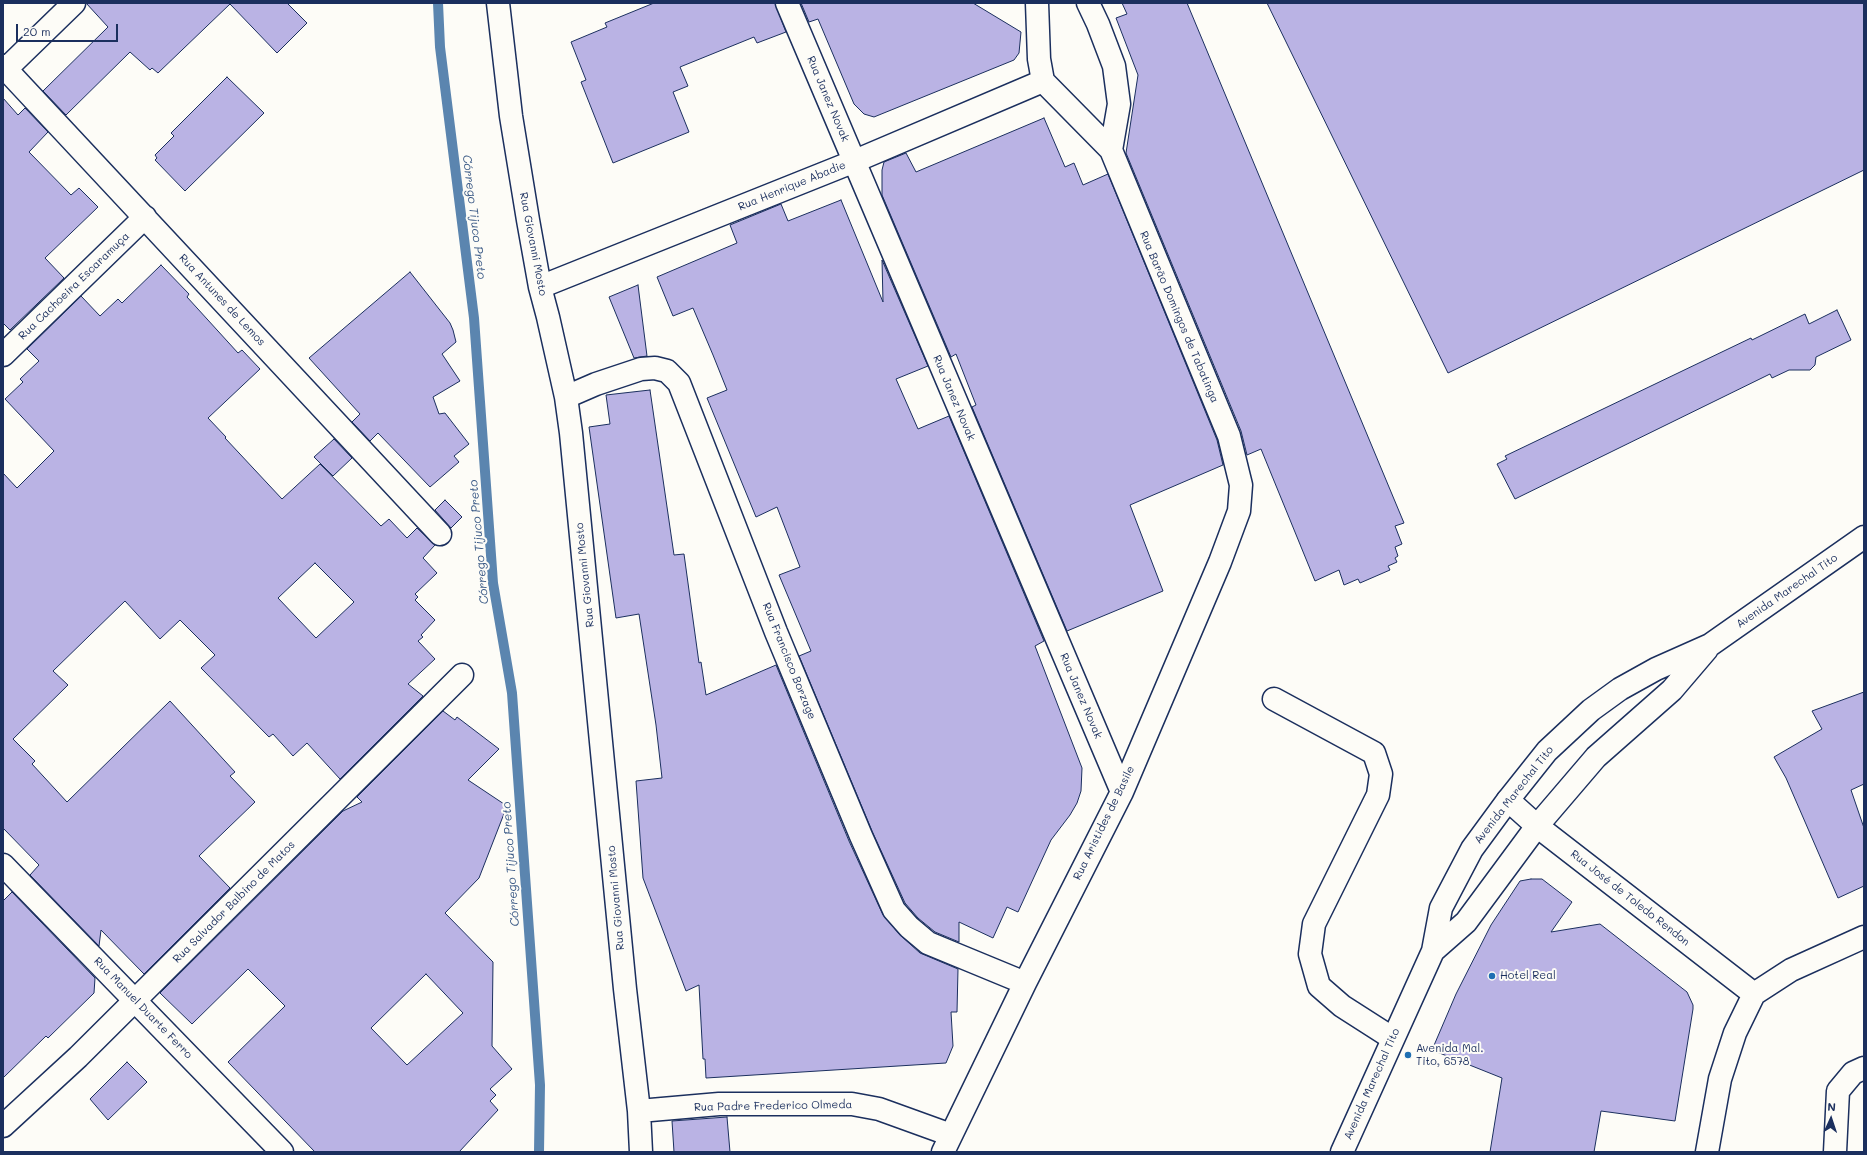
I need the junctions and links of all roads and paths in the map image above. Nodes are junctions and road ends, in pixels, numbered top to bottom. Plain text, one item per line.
1 (74, 3) edge
2 (498, 3) edge
3 (787, 3) edge
4 (1037, 3) edge
5 (1088, 3) edge
6 (4, 68) edge
7 (1043, 81) junction
8 (1111, 150) junction
9 (855, 161) junction
10 (145, 217) junction
11 (540, 287) junction
12 (3, 355) edge
13 (566, 397) junction
14 (1241, 485) joint
15 (440, 534) dead end
16 (1864, 537) edge
17 (1710, 646) junction
18 (462, 675) dead end
19 (1274, 699) dead end
20 (1122, 792) junction
21 (1508, 800) junction
22 (1537, 826) junction
23 (3, 865) edge
24 (1864, 937) edge
25 (1433, 951) junction
26 (1025, 983) junction
27 (1754, 994) junction
28 (136, 1000) junction
29 (1392, 1038) junction
30 (1864, 1068) edge
31 (639, 1110) junction
32 (3, 1126) edge
33 (947, 1143) edge
34 (282, 1152) edge
35 (641, 1152) edge
36 (1342, 1152) edge
37 (1707, 1152) edge
38 (1836, 1152) edge

1 - 6 street
2 - 11 street, Rua Giovanni Mosto
3 - 9 street, Rua Janez Novak
4 - 7 street
5 - 8 street
6 - 10 street, Rua Antunes de Lemos
7 - 8 street, Rua Barão Domingos de Tabatinga
7 - 9 street, Rua Henrique Abadie
8 - 14 street, Rua Barão Domingos de Tabatinga
9 - 11 street, Rua Henrique Abadie
9 - 20 street, Rua Janez Novak
10 - 12 street, Rua Cachoeira Escaramuça
10 - 15 street, Rua Antunes de Lemos
11 - 13 street, Rua Giovanni Mosto
13 - 26 street, Rua Francisco Borzage
13 - 31 street, Rua Giovanni Mosto
14 - 20 street, Rua Aristides de Basile
16 - 17 street, Avenida Marechal Tito
17 - 21 street, Avenida Marechal Tito
17 - 22 street, Avenida Marechal Tito
18 - 28 street, Rua Salvador Balbino de Matos
19 - 29 street
20 - 26 street, Rua Aristides de Basile
21 - 22 street, Rua José de Toledo Rendon
21 - 25 street, Avenida Marechal Tito
22 - 25 street, Avenida Marechal Tito
22 - 27 street, Rua José de Toledo Rendon
23 - 28 street, Rua Manuel Duarte Ferro
24 - 27 street
25 - 29 street, Avenida Marechal Tito
26 - 33 street, Rua Aristides de Basile
27 - 37 street
28 - 32 street, Rua Salvador Balbino de Matos
28 - 34 street, Rua Manuel Duarte Ferro
29 - 36 street, Avenida Marechal Tito
30 - 38 street
31 - 33 street, Rua Padre Frederico Olmeda
31 - 35 street, Rua Giovanni Mosto

